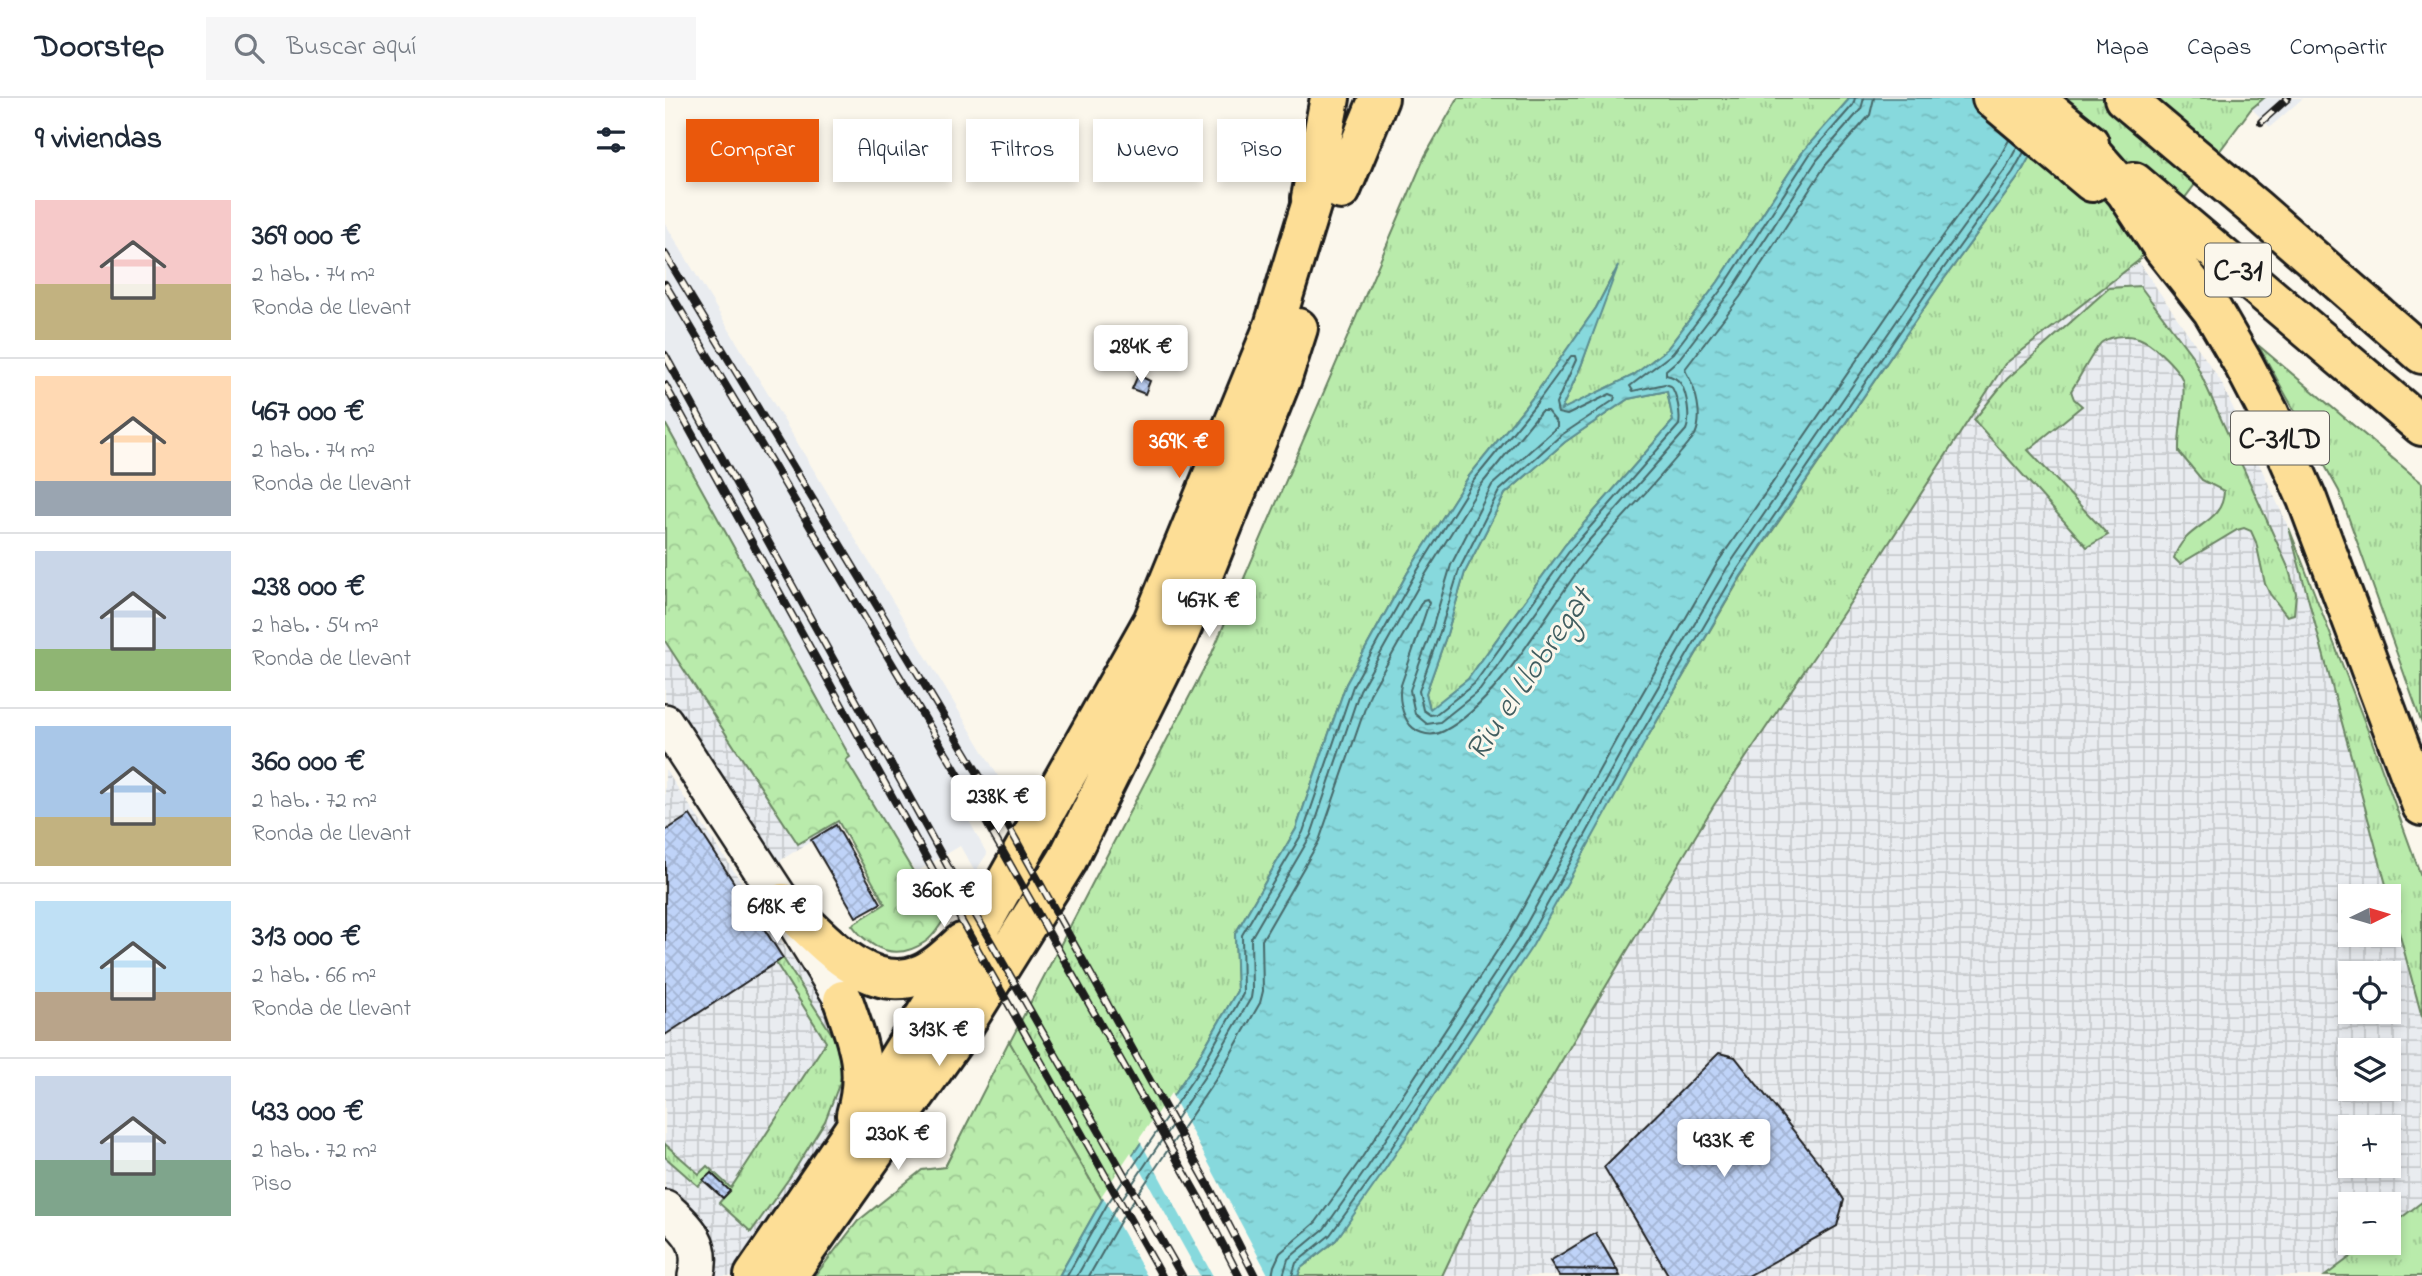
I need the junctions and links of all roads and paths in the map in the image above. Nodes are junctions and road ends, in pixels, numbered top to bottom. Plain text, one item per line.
1 (1330, 98) edge
2 (1347, 98) edge
3 (1367, 98) edge
4 (1379, 98) edge
5 (1993, 98) edge
6 (2033, 98) edge
7 (2124, 98) edge
8 (2068, 126) junction
9 (1326, 194) junction
10 (2163, 248) junction
11 (2422, 354) edge
12 (2422, 426) edge
13 (665, 722) edge
14 (2422, 806) edge
15 (783, 902) junction
16 (980, 928) junction
17 (843, 1000) junction
18 (958, 1033) junction
19 (909, 1041) junction
20 (851, 1134) junction
21 (665, 1208) edge
22 (696, 1276) edge
23 (754, 1276) edge
24 (787, 1276) edge

1 - 9 main road
2 - 9 main road
3 - 9 main road
4 - 9 main road
5 - 10 main road
6 - 8 main road, C-31
7 - 11 main road, C-31
8 - 10 main road, C-31LD
8 - 12 main road, C-31
9 - 16 main road
9 - 18 main road
10 - 14 main road, C-31LD
13 - 15 street
15 - 16 main road
15 - 17 street
16 - 19 main road
17 - 19 main road
17 - 20 main road
18 - 19 main road
18 - 24 main road
19 - 20 main road
20 - 23 main road
21 - 22 street

